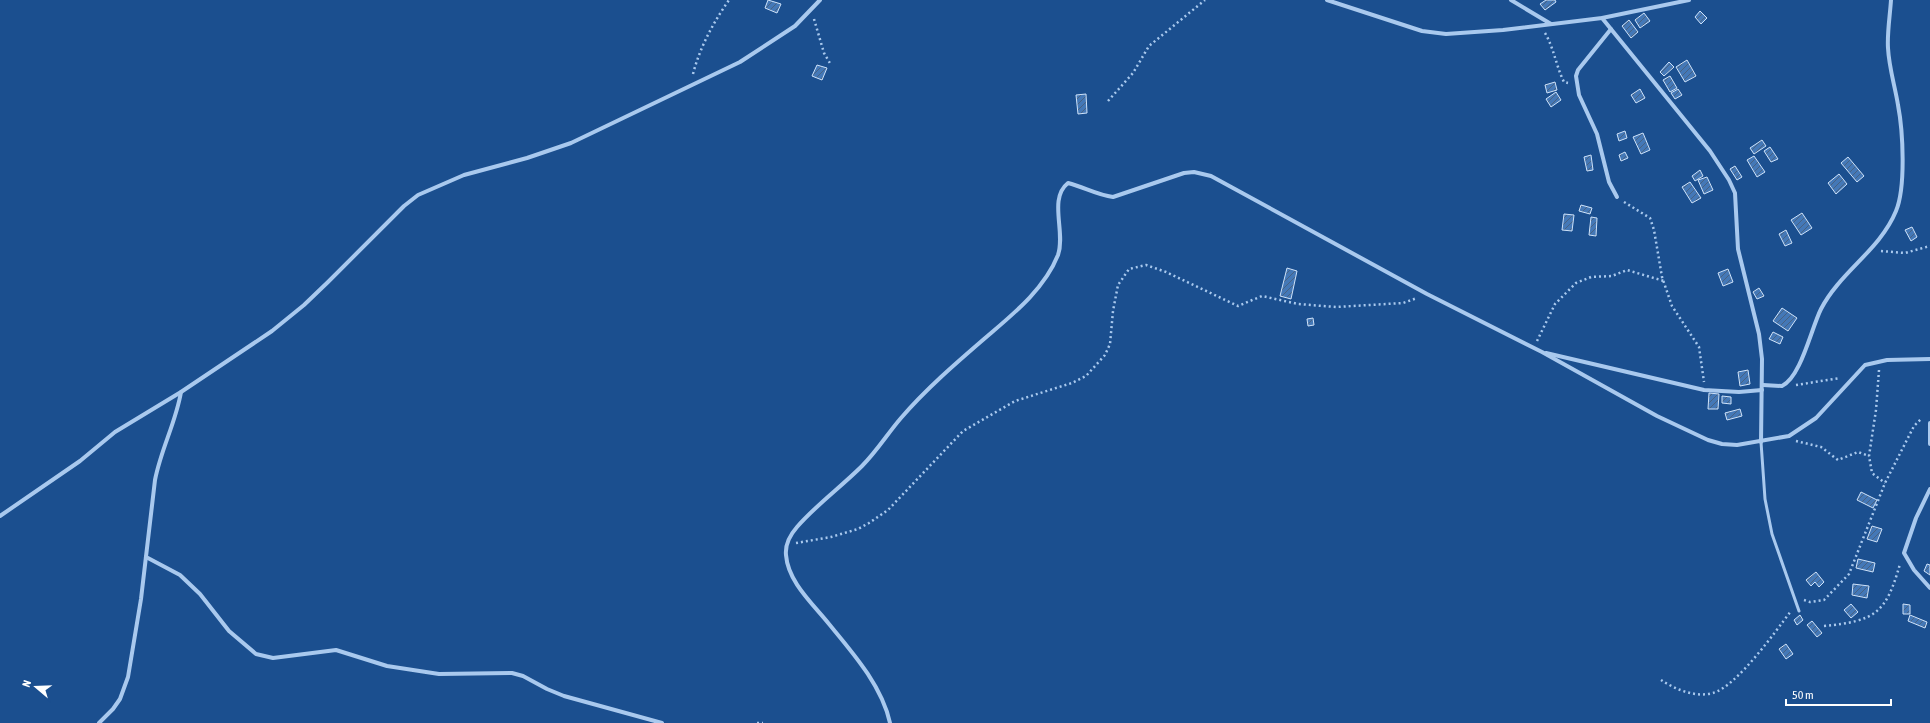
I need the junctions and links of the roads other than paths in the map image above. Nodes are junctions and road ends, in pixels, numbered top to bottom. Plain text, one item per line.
1 (820, 0) edge
2 (1327, 0) edge
3 (1511, 0) edge
4 (1689, 0) edge
5 (1891, 0) edge
6 (1602, 18) junction
7 (1551, 24) junction
8 (1611, 29) junction
9 (1617, 197) road end
10 (1542, 352) junction
11 (1930, 359) edge
12 (1763, 385) junction
13 (1762, 390) junction
14 (181, 392) junction
15 (1930, 423) edge
16 (1761, 442) junction
17 (1930, 444) edge
18 (1930, 489) edge
19 (0, 516) edge
20 (146, 557) junction
21 (1930, 588) edge
22 (1799, 612) dead end
23 (99, 723) edge
24 (662, 723) edge
25 (890, 723) edge

1 - 14 street
2 - 7 street
3 - 7 street
4 - 6 street
5 - 12 street
6 - 7 street
6 - 8 street
8 - 9 street
8 - 12 street
10 - 13 street
10 - 16 street
10 - 25 street
11 - 16 street
12 - 13 street
13 - 16 street
14 - 19 street
14 - 20 street
15 - 17 street
16 - 22 lane
18 - 21 street
20 - 23 street
20 - 24 street

